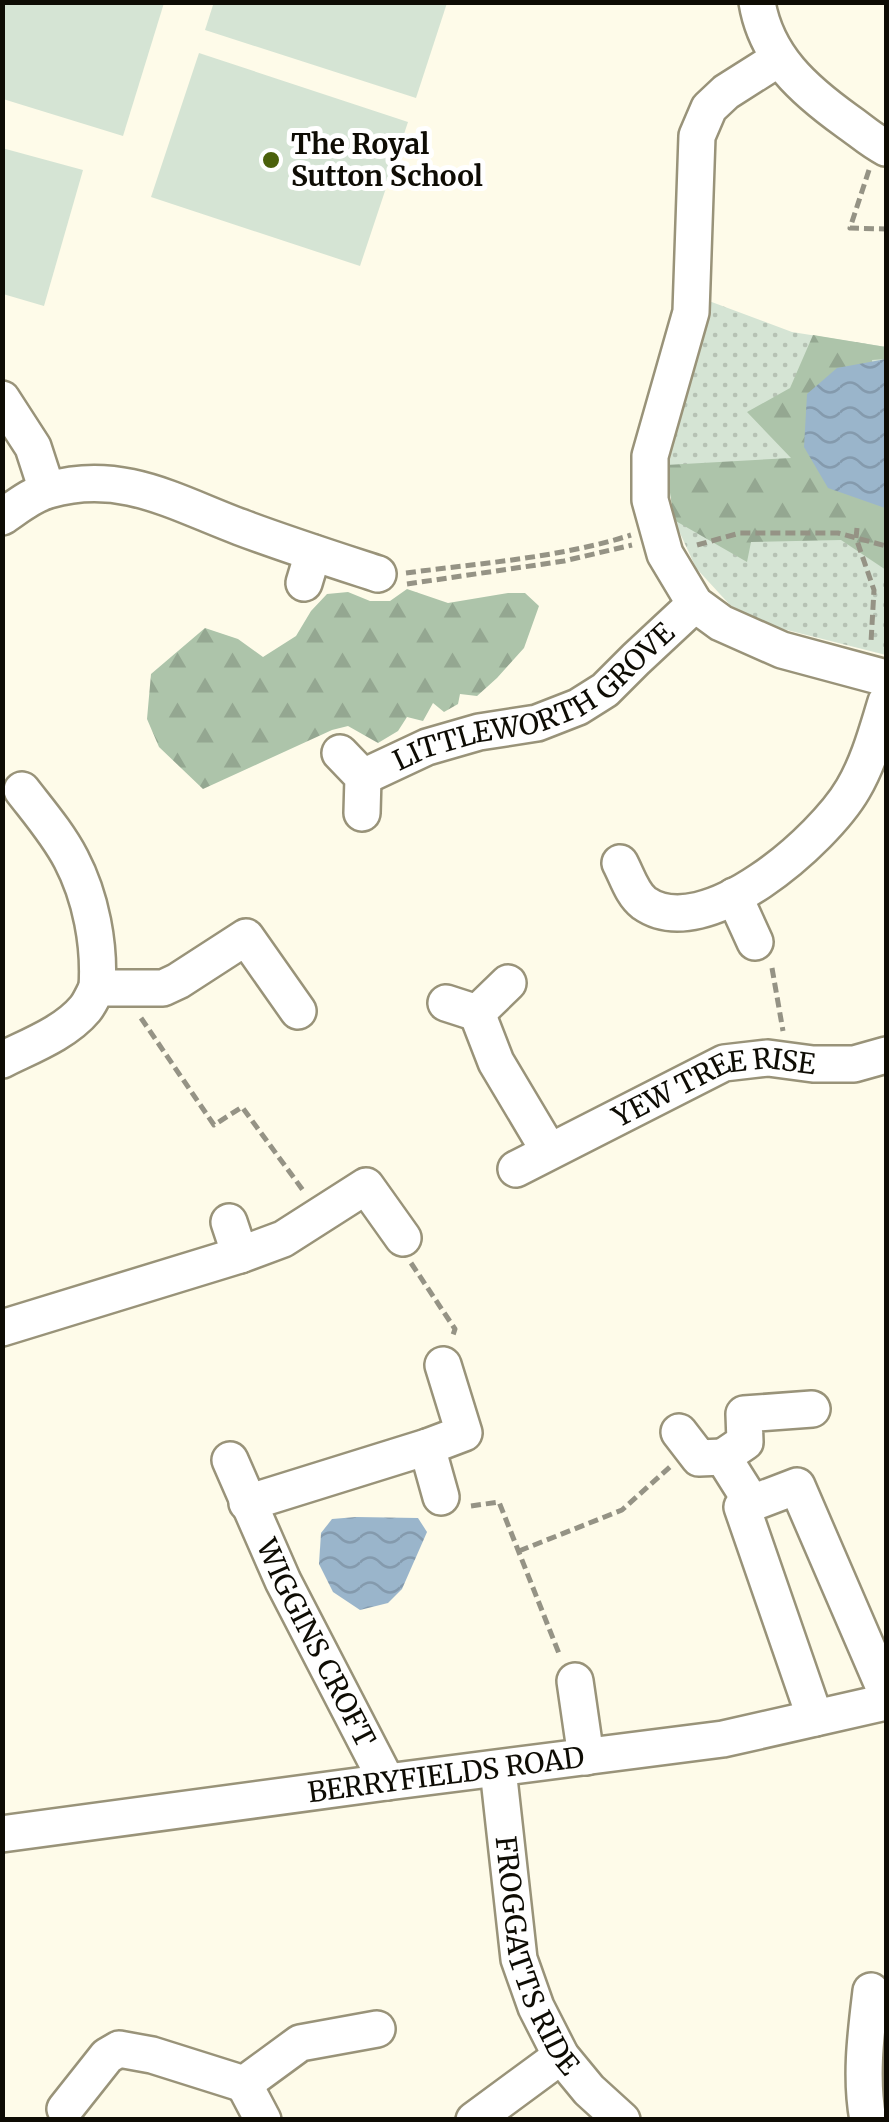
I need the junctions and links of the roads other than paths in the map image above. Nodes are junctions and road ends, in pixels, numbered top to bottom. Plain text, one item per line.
1 (757, 2) edge
2 (778, 59) junction
3 (882, 146) edge
4 (2, 399) edge
5 (47, 490) junction
6 (2, 516) edge
7 (378, 574) road end
8 (696, 604) junction
9 (881, 684) edge
10 (362, 813) dead end
11 (27, 814) dead end
12 (620, 863) dead end
13 (734, 896) junction
14 (755, 942) road end
15 (508, 983) dead end
16 (108, 988) junction
17 (298, 1011) dead end
18 (886, 1055) edge
19 (2, 1060) edge
20 (549, 1151) junction
21 (516, 1169) dead end
22 (404, 1238) road end
23 (2, 1328) edge
24 (443, 1365) road end
25 (812, 1409) dead end
26 (426, 1447) junction
27 (230, 1460) dead end
28 (441, 1496) road end
29 (247, 1503) junction
30 (752, 1503) junction
31 (575, 1680) road end
32 (886, 1692) edge
33 (886, 1702) edge
34 (816, 1718) junction
35 (586, 1758) junction
36 (498, 1769) junction
37 (386, 1782) junction
38 (2, 1834) edge
39 (869, 1985) edge
40 (377, 2028) dead end
41 (561, 2056) junction
42 (244, 2084) junction
43 (64, 2109) dead end
44 (263, 2120) edge
45 (474, 2120) edge
46 (622, 2120) edge
47 (868, 2120) edge

1 - 2 street
2 - 3 street
2 - 8 street
4 - 5 street
5 - 6 street
5 - 7 street
8 - 9 street
8 - 10 street, LITTLEWORTH GROVE
9 - 13 street
11 - 16 street
12 - 13 street
13 - 14 street
15 - 20 street
16 - 17 street
16 - 19 street
18 - 20 street, YEW TREE RISE
20 - 21 street, YEW TREE RISE
22 - 23 street
24 - 26 street, WIGGINS CROFT
25 - 30 street
26 - 28 street
26 - 29 street, WIGGINS CROFT
27 - 29 street, WIGGINS CROFT
29 - 37 street, WIGGINS CROFT
30 - 32 street
30 - 34 street
31 - 35 street
33 - 34 street, BERRYFIELDS ROAD
34 - 35 street, BERRYFIELDS ROAD
35 - 36 street, BERRYFIELDS ROAD
36 - 37 street, BERRYFIELDS ROAD
36 - 41 street, FROGGATTS RIDE
37 - 38 street, BERRYFIELDS ROAD
39 - 47 street
40 - 42 street
41 - 45 street
41 - 46 street, FROGGATTS RIDE
42 - 43 street
42 - 44 street

